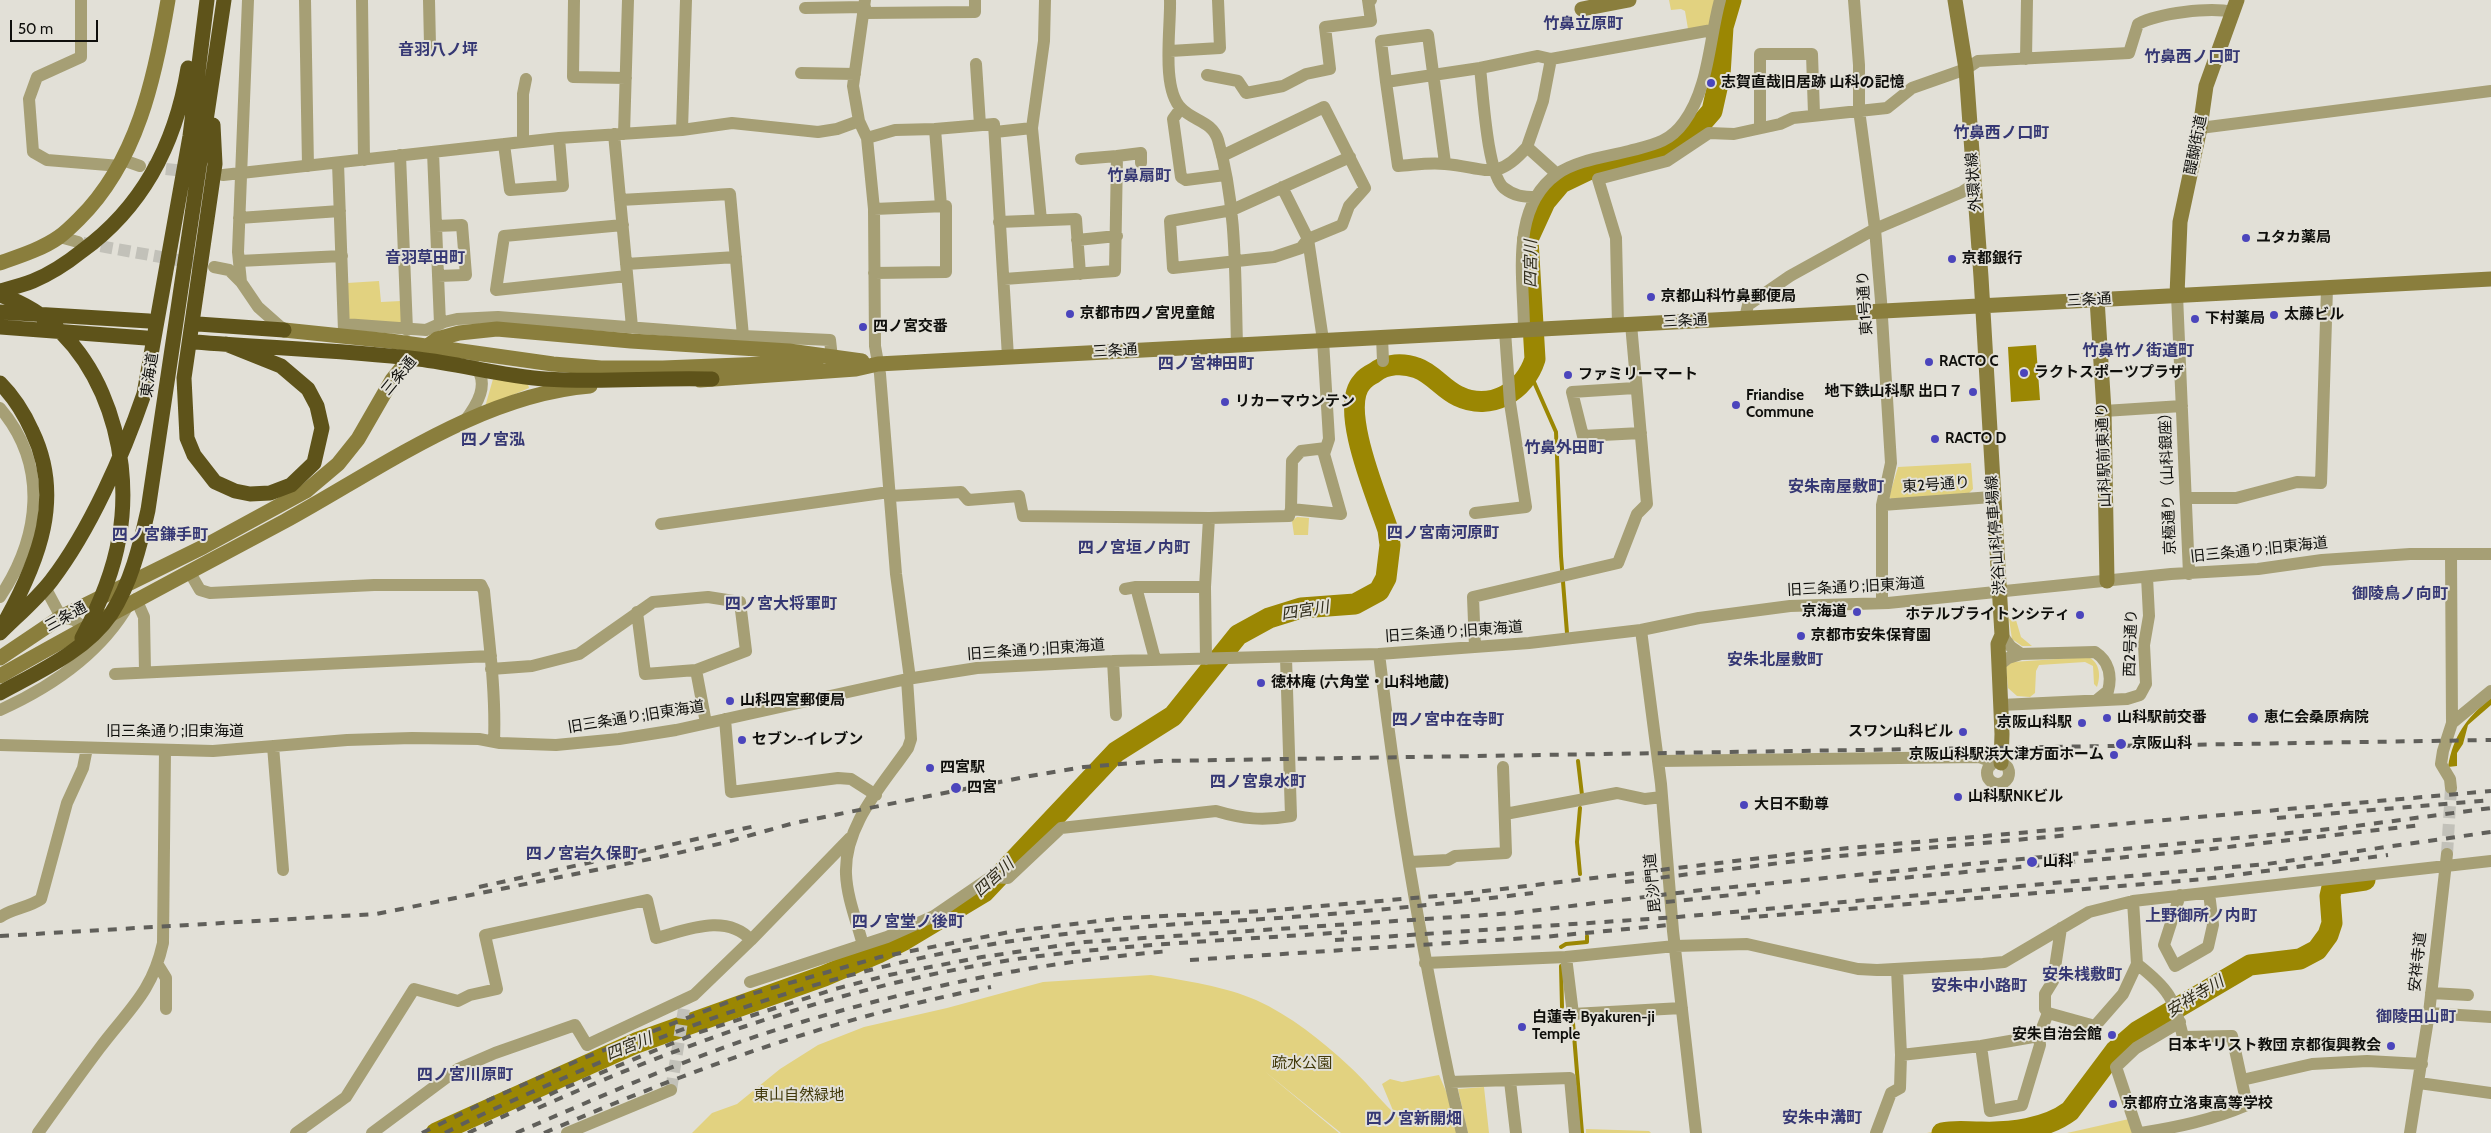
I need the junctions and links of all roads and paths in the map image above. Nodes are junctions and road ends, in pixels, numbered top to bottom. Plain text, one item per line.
1 (82, 0) edge
2 (168, 0) edge
3 (199, 0) edge
4 (207, 0) edge
5 (224, 0) edge
6 (248, 0) edge
7 (305, 0) edge
8 (362, 0) edge
9 (429, 0) edge
10 (574, 0) edge
11 (628, 0) edge
12 (686, 0) edge
13 (975, 0) edge
14 (1045, 0) edge
15 (1170, 0) edge
16 (1218, 0) edge
17 (1371, 0) edge
18 (1629, 0) edge
19 (1720, 0) edge
20 (1854, 0) edge
21 (1955, 0) edge
22 (2026, 0) edge
23 (2235, 6) edge
24 (865, 7) edge
25 (805, 8) dead end
26 (1582, 9) dead end
27 (1712, 30) junction
28 (430, 45) dead end
29 (1170, 51) junction
30 (1552, 59) junction
31 (2026, 59) junction
32 (976, 64) dead end
33 (1480, 68) junction
34 (1966, 69) junction
35 (802, 73) dead end
36 (855, 74) junction
37 (1434, 75) junction
38 (1207, 76) dead end
39 (626, 78) junction
40 (526, 79) dead end
41 (1386, 82) junction
42 (2491, 91) edge
43 (211, 96) junction
44 (1181, 108) junction
45 (1859, 110) junction
46 (1814, 114) junction
47 (859, 121) junction
48 (980, 125) junction
49 (1032, 128) junction
50 (1760, 128) junction
51 (2200, 128) junction
52 (936, 129) junction
53 (682, 130) junction
54 (995, 132) junction
55 (619, 134) junction
56 (559, 138) junction
57 (867, 138) junction
58 (523, 142) junction
59 (504, 144) junction
60 (1527, 147) junction
61 (433, 152) junction
62 (400, 155) junction
63 (1117, 156) junction
64 (1222, 156) junction
65 (1350, 157) junction
66 (1081, 159) dead end
67 (364, 160) junction
68 (338, 162) junction
69 (122, 163) junction
70 (1141, 163) dead end
71 (1445, 164) junction
72 (140, 166) tunnel mouth
73 (308, 166) junction
74 (1493, 171) junction
75 (240, 174) junction
76 (1556, 174) junction
77 (223, 175) dead end
78 (1225, 175) junction
79 (1974, 184) junction
80 (1282, 187) junction
81 (1536, 197) junction
82 (620, 200) junction
83 (941, 206) junction
84 (874, 209) junction
85 (1232, 210) junction
86 (340, 211) junction
87 (239, 218) junction
88 (1041, 220) junction
89 (1000, 222) junction
90 (622, 225) junction
91 (436, 226) junction
92 (1875, 229) junction
93 (1116, 236) junction
94 (60, 237) junction
95 (1308, 239) junction
96 (1077, 240) junction
97 (78, 242) tunnel mouth
98 (342, 256) junction
99 (736, 258) junction
100 (1233, 260) junction
101 (239, 261) junction
102 (0, 263) edge
103 (214, 267) dead end
104 (627, 270) junction
105 (874, 273) junction
106 (1080, 274) junction
107 (438, 276) junction
108 (1004, 279) junction
109 (2491, 279) edge
110 (241, 282) junction
111 (2327, 288) junction
112 (0, 291) edge
113 (0, 295) edge
114 (2177, 295) junction
115 (2097, 299) junction
116 (1982, 306) junction
117 (1882, 311) junction
118 (0, 312) edge
119 (1745, 318) junction
120 (148, 321) dead end
121 (198, 324) dead end
122 (440, 324) junction
123 (1624, 324) junction
124 (0, 327) edge
125 (632, 327) junction
126 (284, 330) junction
127 (344, 330) junction
128 (407, 330) junction
129 (1530, 330) junction
130 (1505, 331) junction
131 (743, 336) junction
132 (1382, 337) junction
133 (146, 338) dead end
134 (1323, 340) junction
135 (195, 342) dead end
136 (226, 344) junction
137 (1237, 345) junction
138 (462, 352) junction
139 (1008, 357) junction
140 (838, 359) junction
141 (1383, 361) dead end
142 (878, 364) junction
143 (480, 371) junction
144 (712, 379) joint
145 (625, 381) junction
146 (0, 383) edge
147 (1635, 388) junction
148 (2182, 406) junction
149 (0, 408) edge
150 (2104, 411) junction
151 (464, 422) junction
152 (1641, 433) junction
153 (1326, 448) junction
154 (890, 494) junction
155 (1992, 497) junction
156 (2186, 498) junction
157 (1882, 505) junction
158 (1291, 509) junction
159 (1475, 513) dead end
160 (1209, 518) junction
161 (661, 524) dead end
162 (2451, 554) junction
163 (2491, 554) edge
164 (189, 571) junction
165 (2189, 574) junction
166 (2147, 577) junction
167 (2107, 581) junction
168 (45, 587) junction
169 (1205, 587) junction
170 (2000, 592) junction
171 (0, 597) edge
172 (133, 601) junction
173 (1882, 603) junction
174 (637, 612) junction
175 (61, 618) junction
176 (84, 628) junction
177 (1641, 630) junction
178 (0, 631) edge
179 (2002, 635) junction
180 (78, 647) junction
181 (1475, 647) junction
182 (1380, 654) junction
183 (2021, 654) junction
184 (490, 656) junction
185 (0, 658) edge
186 (1286, 658) junction
187 (1155, 659) junction
188 (1214, 659) junction
189 (1113, 661) junction
190 (1998, 666) junction
191 (492, 670) junction
192 (696, 670) junction
193 (146, 672) junction
194 (115, 674) dead end
195 (0, 676) edge
196 (908, 679) junction
197 (2491, 692) edge
198 (0, 693) edge
199 (2097, 700) junction
200 (2001, 705) junction
201 (0, 710) edge
202 (1116, 715) dead end
203 (725, 719) junction
204 (706, 723) junction
205 (2452, 723) junction
206 (494, 742) junction
207 (0, 745) edge
208 (273, 746) junction
209 (87, 748) junction
210 (165, 750) junction
211 (1658, 761) junction
212 (1995, 764) joint
213 (1503, 768) dead end
214 (2451, 788) tunnel mouth
215 (876, 795) junction
216 (1662, 798) junction
217 (1504, 814) junction
218 (850, 838) junction
219 (2446, 859) junction
220 (2491, 861) edge
221 (1410, 862) junction
222 (283, 870) dead end
223 (2209, 893) junction
224 (2180, 895) junction
225 (2133, 901) junction
226 (0, 917) edge
227 (2061, 928) junction
228 (751, 940) junction
229 (863, 945) junction
230 (1675, 946) junction
231 (1566, 957) junction
232 (1425, 963) junction
233 (2137, 964) junction
234 (158, 965) junction
235 (1897, 969) junction
236 (750, 982) dead end
237 (2431, 993) junction
238 (2468, 996) dead end
239 (1682, 1008) junction
240 (166, 1009) dead end
241 (2048, 1013) junction
242 (2429, 1013) junction
243 (2491, 1017) edge
244 (2179, 1018) junction
245 (2039, 1036) junction
246 (1981, 1046) junction
247 (1901, 1055) junction
248 (2422, 1064) junction
249 (2242, 1080) junction
250 (1510, 1081) junction
251 (1450, 1082) junction
252 (2419, 1083) junction
253 (670, 1090) dead end
254 (2491, 1093) edge
255 (38, 1133) edge
256 (296, 1133) edge
257 (372, 1133) edge
258 (567, 1133) edge
259 (1462, 1133) edge
260 (1516, 1133) edge
261 (1575, 1133) edge
262 (1696, 1133) edge
263 (1876, 1133) edge
264 (2140, 1133) edge
265 (2410, 1133) edge

1 - 69 street
2 - 69 main road
3 - 112 highway
4 - 168 highway, 東海道
5 - 43 highway, 東海道
6 - 75 street
7 - 73 street
8 - 67 street
9 - 28 street
10 - 39 street
11 - 39 street
12 - 53 street
13 - 24 street
14 - 49 street
15 - 29 street
16 - 29 street
17 - 38 street
18 - 26 main road
19 - 27 street
20 - 45 street, 東1号通り
21 - 34 main road, 外環状線
22 - 31 street
23 - 31 street
23 - 51 main road, 醍醐街道
24 - 25 street
24 - 36 street
27 - 30 street
27 - 76 street
29 - 44 street
30 - 33 street
30 - 60 street
31 - 34 street
32 - 48 street
33 - 37 street
33 - 74 street
34 - 45 street
34 - 79 main road, 外環状線
35 - 36 street
36 - 47 street
37 - 41 street
37 - 41 street
37 - 71 street
39 - 55 street
40 - 58 street
41 - 71 street
42 - 51 street
43 - 136 highway
43 - 180 highway, 東海道
44 - 64 street
44 - 78 street
45 - 46 street
45 - 92 street, 東1号通り
46 - 50 street
46 - 50 street
47 - 53 street
47 - 57 street
48 - 52 street
48 - 54 street
49 - 54 street
49 - 88 street
50 - 123 street
51 - 114 main road, 醍醐街道
52 - 57 street
52 - 83 street
53 - 55 street
54 - 89 street
55 - 56 street
55 - 82 street
56 - 58 street
56 - 59 street
57 - 84 street
58 - 59 street
59 - 61 street
60 - 74 street
60 - 76 street
61 - 62 street
61 - 91 street
62 - 67 street
62 - 128 street
63 - 66 street
63 - 70 street
63 - 93 street
64 - 65 street
64 - 78 street
65 - 80 street
65 - 95 street
67 - 68 street
68 - 73 street
68 - 86 street
69 - 72 street
69 - 94 main road
71 - 74 street
73 - 75 street
74 - 81 street
75 - 77 street
75 - 87 street
76 - 81 street
78 - 85 street
79 - 92 street
79 - 116 main road, 外環状線
80 - 85 street
80 - 95 street
81 - 129 street
82 - 90 street
82 - 99 street
83 - 84 street
83 - 105 street
84 - 105 street
85 - 100 street
85 - 100 street
86 - 87 street
86 - 98 street
87 - 101 street
88 - 89 street
88 - 96 street
89 - 108 street
90 - 104 street
90 - 104 street
91 - 107 street
91 - 107 street
92 - 117 street, 東1号通り
92 - 119 street
93 - 96 street
93 - 106 street
94 - 97 street
94 - 102 main road
95 - 100 street
95 - 134 street
96 - 106 street
98 - 101 street
98 - 127 street
99 - 104 street
99 - 131 street
100 - 137 street
101 - 110 street
103 - 110 street
104 - 125 street
105 - 142 street
106 - 108 street
107 - 122 street
108 - 139 street
109 - 111 main road, 三条通
110 - 126 street
111 - 114 main road, 三条通
111 - 156 street
113 - 180 highway
114 - 115 main road, 三条通
114 - 148 street, 京極通り（山科銀座）
115 - 116 main road, 三条通
115 - 150 main road, 山科駅前東通り
116 - 117 main road, 三条通
116 - 155 main road, 渋谷山科停車場線
117 - 119 main road, 三条通
117 - 157 street, 東1号通り
118 - 120 highway
119 - 123 main road, 三条通
121 - 126 highway
122 - 125 street
122 - 128 street
123 - 129 main road, 三条通
123 - 147 street
124 - 133 highway
125 - 131 street
126 - 127 main road
127 - 128 street
127 - 138 main road
129 - 130 main road, 三条通
130 - 132 main road, 三条通
130 - 159 street
131 - 140 street
132 - 134 main road, 三条通
132 - 141 street
134 - 137 main road, 三条通
134 - 153 street
135 - 136 highway
136 - 143 highway
137 - 139 main road, 三条通
138 - 140 main road
138 - 143 street
139 - 142 main road, 三条通
140 - 142 main road, 三条通
140 - 175 main road, 三条通
142 - 144 main road, 三条通
142 - 154 street
143 - 145 highway
143 - 151 street
144 - 145 highway
145 - 151 main road, 三条通
146 - 178 highway
147 - 152 street
147 - 152 street
148 - 150 street
148 - 156 street, 京極通り（山科銀座）
149 - 171 street
150 - 167 main road, 山科駅前東通り
151 - 164 main road, 三条通
152 - 181 street
153 - 158 street
153 - 158 street
154 - 160 street
154 - 161 street
154 - 196 street
155 - 157 street, 東2号通り
155 - 170 main road, 渋谷山科停車場線
156 - 165 street, 京極通り（山科銀座）
157 - 173 street, 東1号通り
158 - 160 street
160 - 169 street
162 - 163 street, 旧三条通り;旧東海道
162 - 165 street, 旧三条通り;旧東海道
162 - 205 street
164 - 172 main road, 三条通
164 - 184 street
165 - 166 street, 旧三条通り;旧東海道
166 - 167 street, 旧三条通り;旧東海道
166 - 199 street, 西2号通り
167 - 170 street, 旧三条通り;旧東海道
168 - 175 street
168 - 178 highway, 東海道
169 - 187 street
169 - 188 street
170 - 173 street, 旧三条通り;旧東海道
170 - 179 main road, 渋谷山科停車場線
172 - 176 main road, 三条通
172 - 193 street
172 - 201 street
173 - 177 street, 旧三条通り;旧東海道
174 - 191 street
174 - 192 street
174 - 192 street
175 - 176 street
175 - 185 main road, 三条通
176 - 195 main road, 三条通
177 - 181 street, 旧三条通り;旧東海道
177 - 211 street, 毘沙門道
179 - 183 street
179 - 190 main road, 渋谷山科停車場線
180 - 198 highway, 東海道
181 - 182 street, 旧三条通り;旧東海道
182 - 186 street, 旧三条通り;旧東海道
182 - 221 street
183 - 190 street
183 - 199 street
184 - 191 street
184 - 193 street
186 - 188 street, 旧三条通り;旧東海道
186 - 229 street
187 - 188 street, 旧三条通り;旧東海道
187 - 189 street, 旧三条通り;旧東海道
189 - 196 street, 旧三条通り;旧東海道
189 - 202 street
190 - 200 main road, 渋谷山科停車場線
191 - 206 street
192 - 204 street
193 - 194 street
196 - 203 street, 旧三条通り;旧東海道
196 - 215 street
197 - 205 street
199 - 200 street, 西2号通り
200 - 212 main road, 渋谷山科停車場線
203 - 204 street, 旧三条通り;旧東海道
203 - 215 street
204 - 206 street, 旧三条通り;旧東海道
205 - 214 street
206 - 208 street, 旧三条通り;旧東海道
207 - 209 street, 旧三条通り;旧東海道
208 - 210 street, 旧三条通り;旧東海道
208 - 222 street
209 - 210 street, 旧三条通り;旧東海道
209 - 226 street
210 - 234 street
211 - 212 street
211 - 216 street, 毘沙門道
213 - 217 street
215 - 218 street
216 - 217 street
216 - 230 street, 毘沙門道
217 - 221 street
218 - 228 street
218 - 229 street
219 - 220 street
219 - 223 street
219 - 237 street, 安祥寺道
221 - 232 street
223 - 224 street
223 - 224 street
224 - 225 street
225 - 227 street
225 - 233 street
227 - 235 street
227 - 241 street
228 - 256 street
228 - 257 street
229 - 236 street
230 - 231 street
230 - 235 street
230 - 239 street, 毘沙門道
231 - 232 street
231 - 239 street
232 - 251 street
233 - 241 street
233 - 244 street
234 - 240 street
234 - 255 street
235 - 247 street
237 - 238 street
237 - 242 street, 安祥寺道
239 - 262 street, 毘沙門道
241 - 245 street
242 - 243 street
242 - 248 street, 安祥寺道
244 - 249 street
244 - 264 street
245 - 246 street
245 - 246 street
246 - 247 street
247 - 263 street
248 - 249 street
248 - 252 street, 安祥寺道
249 - 264 street
250 - 251 street
250 - 260 street
250 - 261 street
251 - 259 street
252 - 254 street
252 - 265 street, 安祥寺道
253 - 258 street

